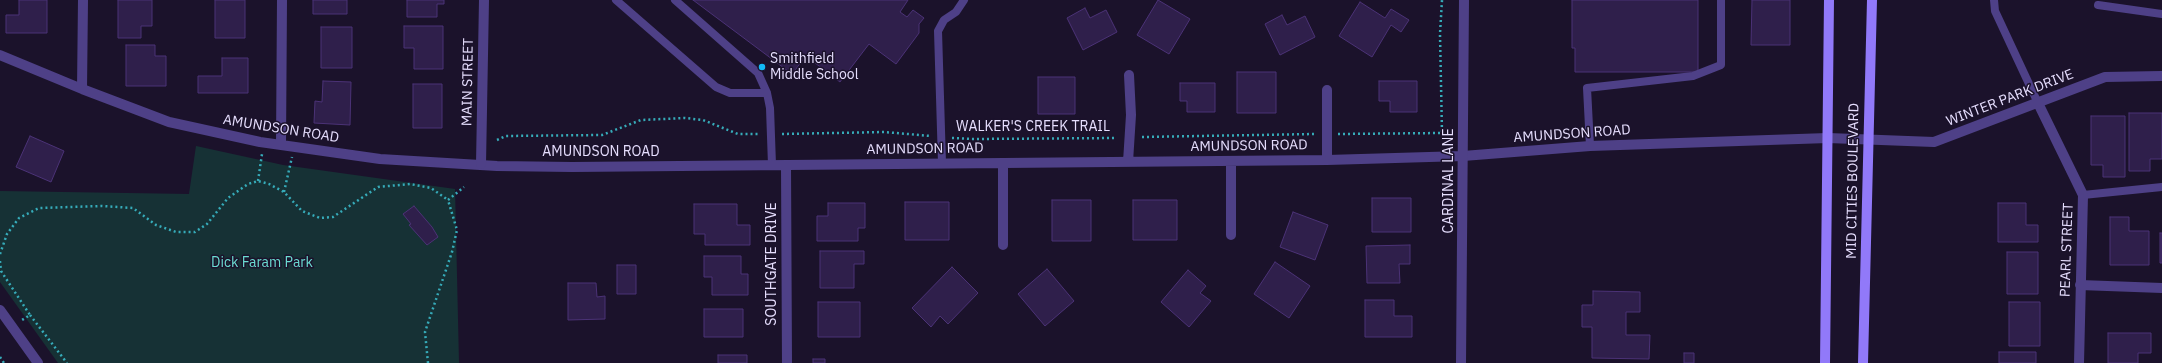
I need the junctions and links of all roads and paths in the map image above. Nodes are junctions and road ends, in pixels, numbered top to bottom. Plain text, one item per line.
1 (83, 0) edge
2 (282, 0) edge
3 (484, 0) edge
4 (616, 0) edge
5 (675, 0) edge
6 (964, 0) edge
7 (1442, 0) edge
8 (1464, 0) edge
9 (1721, 0) edge
10 (1829, 0) edge
11 (1872, 0) edge
12 (1994, 0) edge
13 (2098, 5) dead end
14 (2162, 14) edge
15 (0, 55) edge
16 (1129, 75) dead end
17 (2162, 76) edge
18 (82, 89) junction
19 (1327, 90) dead end
20 (767, 93) junction
21 (2038, 101) junction
22 (771, 134) junction
23 (1327, 134) junction
24 (941, 137) junction
25 (1129, 138) junction
26 (1828, 138) junction
27 (1867, 139) junction
28 (497, 140) dead end
29 (263, 143) junction
30 (281, 145) junction
31 (1590, 146) junction
32 (294, 147) junction
33 (1463, 156) junction
34 (1327, 160) junction
35 (1231, 161) junction
36 (1128, 162) junction
37 (942, 163) junction
38 (1003, 163) junction
39 (481, 164) junction
40 (772, 165) junction
41 (786, 165) junction
42 (258, 181) junction
43 (464, 187) dead end
44 (2162, 187) edge
45 (284, 192) junction
46 (2084, 195) junction
47 (448, 200) junction
48 (1231, 236) dead end
49 (1004, 245) dead end
50 (0, 254) edge
51 (0, 261) edge
52 (2080, 285) junction
53 (2162, 288) edge
54 (0, 310) edge
55 (30, 315) junction
56 (11, 326) junction
57 (0, 357) edge
58 (4, 363) edge
59 (38, 363) edge
60 (67, 363) edge
61 (428, 363) edge
62 (787, 363) edge
63 (1461, 363) edge
64 (1825, 363) edge
65 (1862, 363) edge
66 (2079, 363) edge

1 - 18 street
2 - 30 street
3 - 39 street, MAIN STREET
4 - 20 lane
5 - 20 lane
6 - 24 lane
7 - 23 path, WALKER'S CREEK TRAIL
8 - 33 street, CARDINAL LANE
9 - 31 lane
10 - 26 main road, MID CITIES BOULEVARD
11 - 27 main road, MID CITIES BOULEVARD
12 - 21 lane
13 - 14 lane
15 - 18 street, AMUNDSON ROAD
16 - 25 street
17 - 21 street, WINTER PARK DRIVE
18 - 29 street, AMUNDSON ROAD
19 - 23 street
20 - 22 lane
21 - 27 street, WINTER PARK DRIVE
21 - 46 street, PEARL STREET
22 - 24 path, WALKER'S CREEK TRAIL
22 - 28 path, WALKER'S CREEK TRAIL
22 - 40 lane
23 - 25 path, WALKER'S CREEK TRAIL
23 - 34 street
24 - 25 path, WALKER'S CREEK TRAIL
24 - 37 lane
25 - 36 street
26 - 27 street, AMUNDSON ROAD
26 - 31 street, AMUNDSON ROAD
26 - 64 main road, MID CITIES BOULEVARD
27 - 65 main road, MID CITIES BOULEVARD
29 - 30 street, AMUNDSON ROAD
29 - 42 path
30 - 32 street, AMUNDSON ROAD
31 - 33 street, AMUNDSON ROAD
32 - 39 street, AMUNDSON ROAD
32 - 45 path
33 - 34 street, AMUNDSON ROAD
33 - 63 street, CARDINAL LANE
34 - 35 street, AMUNDSON ROAD
35 - 36 street, AMUNDSON ROAD
35 - 48 street
36 - 38 street, AMUNDSON ROAD
37 - 38 street, AMUNDSON ROAD
37 - 41 street, AMUNDSON ROAD
38 - 49 street
39 - 40 street, AMUNDSON ROAD
40 - 41 street, AMUNDSON ROAD
41 - 62 street, SOUTHGATE DRIVE
42 - 45 path
42 - 50 path
43 - 47 path
44 - 46 lane
45 - 47 path
46 - 52 street, PEARL STREET
47 - 61 path
51 - 55 path
52 - 53 street
52 - 66 street, PEARL STREET
54 - 56 street
55 - 56 path
55 - 60 path
56 - 59 street
57 - 58 path

